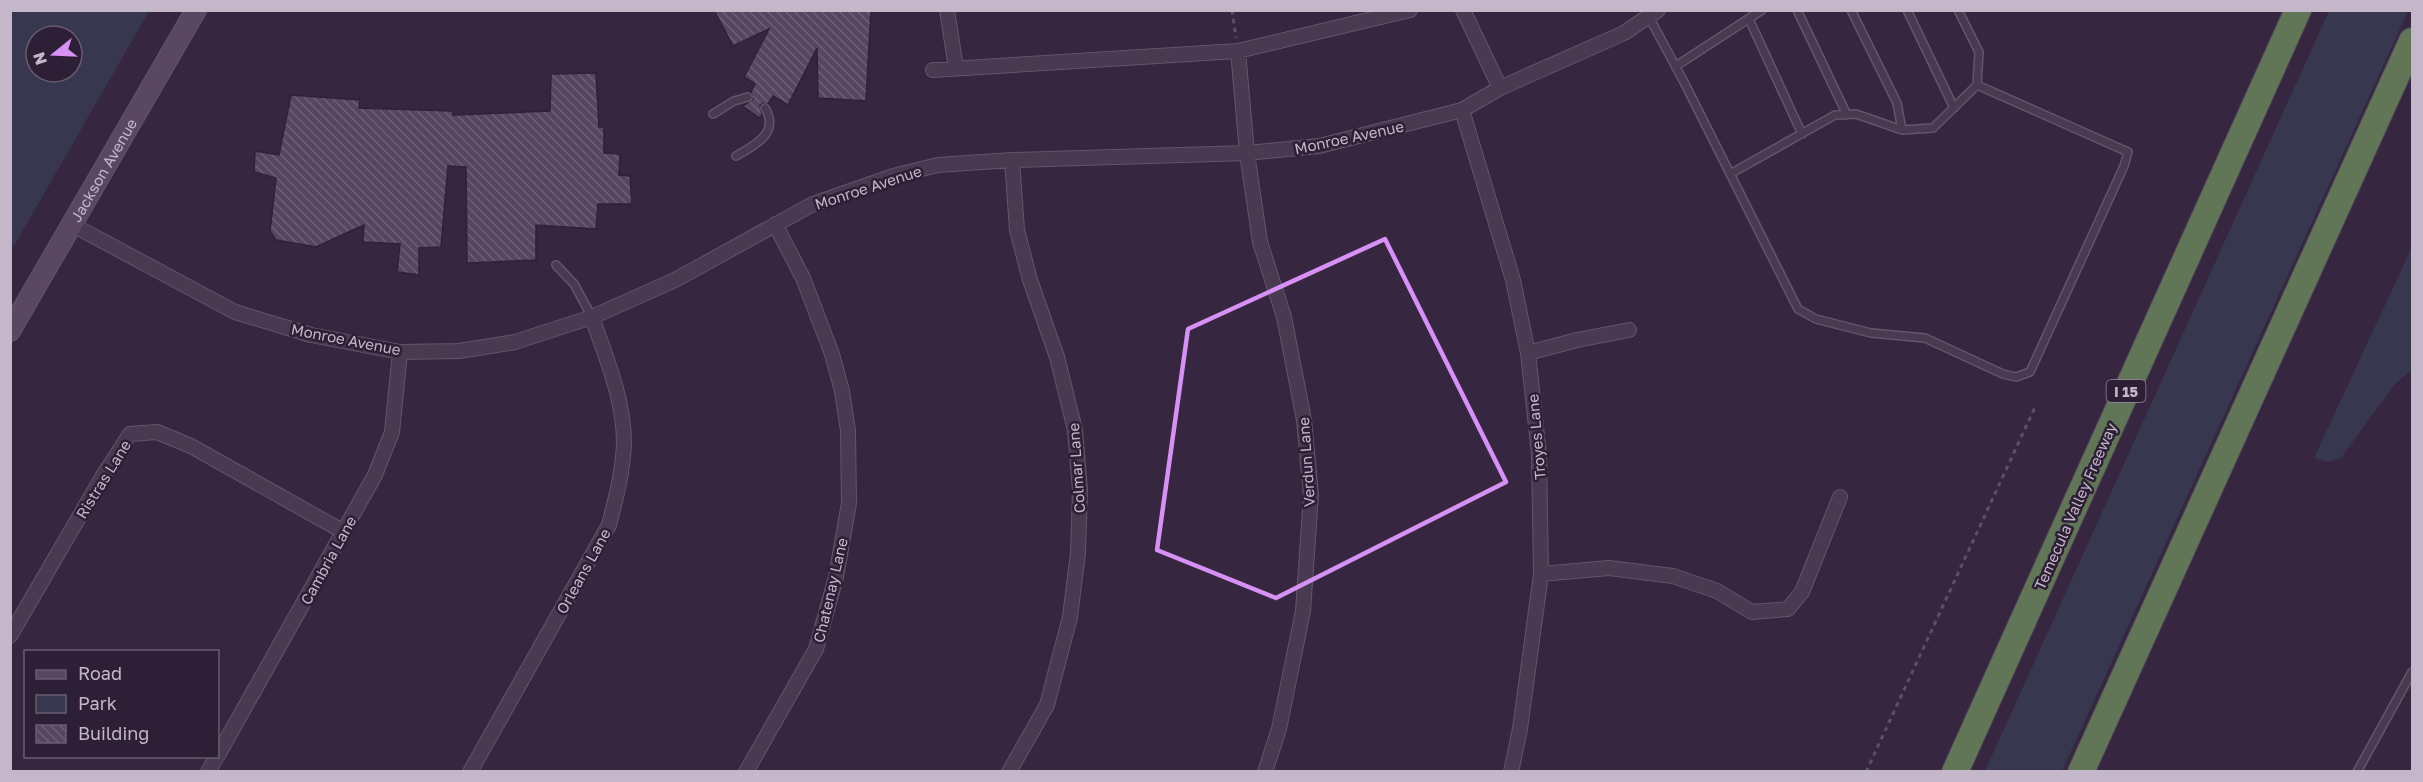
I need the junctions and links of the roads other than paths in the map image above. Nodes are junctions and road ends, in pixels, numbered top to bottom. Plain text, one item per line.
1 (196, 10) edge
2 (947, 10) edge
3 (1410, 10) edge
4 (1463, 10) edge
5 (1762, 10) edge
6 (1797, 10) edge
7 (1851, 10) edge
8 (1907, 10) edge
9 (1958, 10) edge
10 (2298, 10) edge
11 (1653, 14) edge
12 (1749, 19) junction
13 (2412, 40) edge
14 (1238, 51) junction
15 (1676, 66) junction
16 (956, 68) junction
17 (933, 69) dead end
18 (1977, 85) junction
19 (1500, 88) junction
20 (748, 97) dead end
21 (765, 108) dead end
22 (1954, 108) junction
23 (1462, 110) junction
24 (713, 114) dead end
25 (1847, 115) junction
26 (1902, 130) junction
27 (1802, 134) junction
28 (1247, 153) junction
29 (736, 156) dead end
30 (1012, 160) junction
31 (1730, 174) junction
32 (71, 224) junction
33 (775, 224) junction
34 (556, 265) dead end
35 (592, 317) junction
36 (1629, 330) dead end
37 (10, 331) edge
38 (400, 352) junction
39 (1528, 353) junction
40 (1840, 497) dead end
41 (344, 532) junction
42 (1541, 574) junction
43 (10, 636) edge
44 (2412, 672) edge
45 (219, 752) edge
46 (216, 758) edge
47 (208, 771) edge
48 (470, 771) edge
49 (746, 771) edge
50 (1009, 771) edge
51 (1265, 771) edge
52 (1511, 771) edge
53 (1955, 771) edge
54 (2081, 771) edge
55 (2357, 771) edge

1 - 32 main road, Jackson Avenue
2 - 16 street
3 - 14 street
4 - 19 street
5 - 12 lane
6 - 25 lane
7 - 26 lane
8 - 22 lane
9 - 18 lane
10 - 53 highway, Temecula Valley Freeway / I 15
11 - 15 lane
11 - 19 street, Monroe Avenue
12 - 15 lane
12 - 27 lane
13 - 54 highway
14 - 16 street
14 - 28 street, Verdun Lane
15 - 31 lane
16 - 17 street
18 - 22 lane
18 - 31 lane
19 - 23 street, Monroe Avenue
20 - 24 lane
21 - 29 lane
22 - 26 lane
23 - 28 street, Monroe Avenue
23 - 39 street, Troyes Lane
25 - 26 lane
25 - 27 lane
27 - 31 lane
28 - 30 street, Monroe Avenue
28 - 51 street, Verdun Lane
30 - 33 street, Monroe Avenue
30 - 50 street, Colmar Lane
32 - 37 main road, Jackson Avenue
32 - 38 street, Monroe Avenue
33 - 35 street, Monroe Avenue
33 - 49 street, Chatenay Lane
34 - 35 lane
35 - 38 street, Monroe Avenue
35 - 48 street, Orleans Lane
36 - 39 street
38 - 41 street, Cambria Lane
39 - 42 street, Troyes Lane
40 - 42 street
41 - 43 street, Ristras Lane
41 - 45 street, Cambria Lane
42 - 52 street, Troyes Lane
44 - 55 lane
46 - 47 street, Cambria Lane

